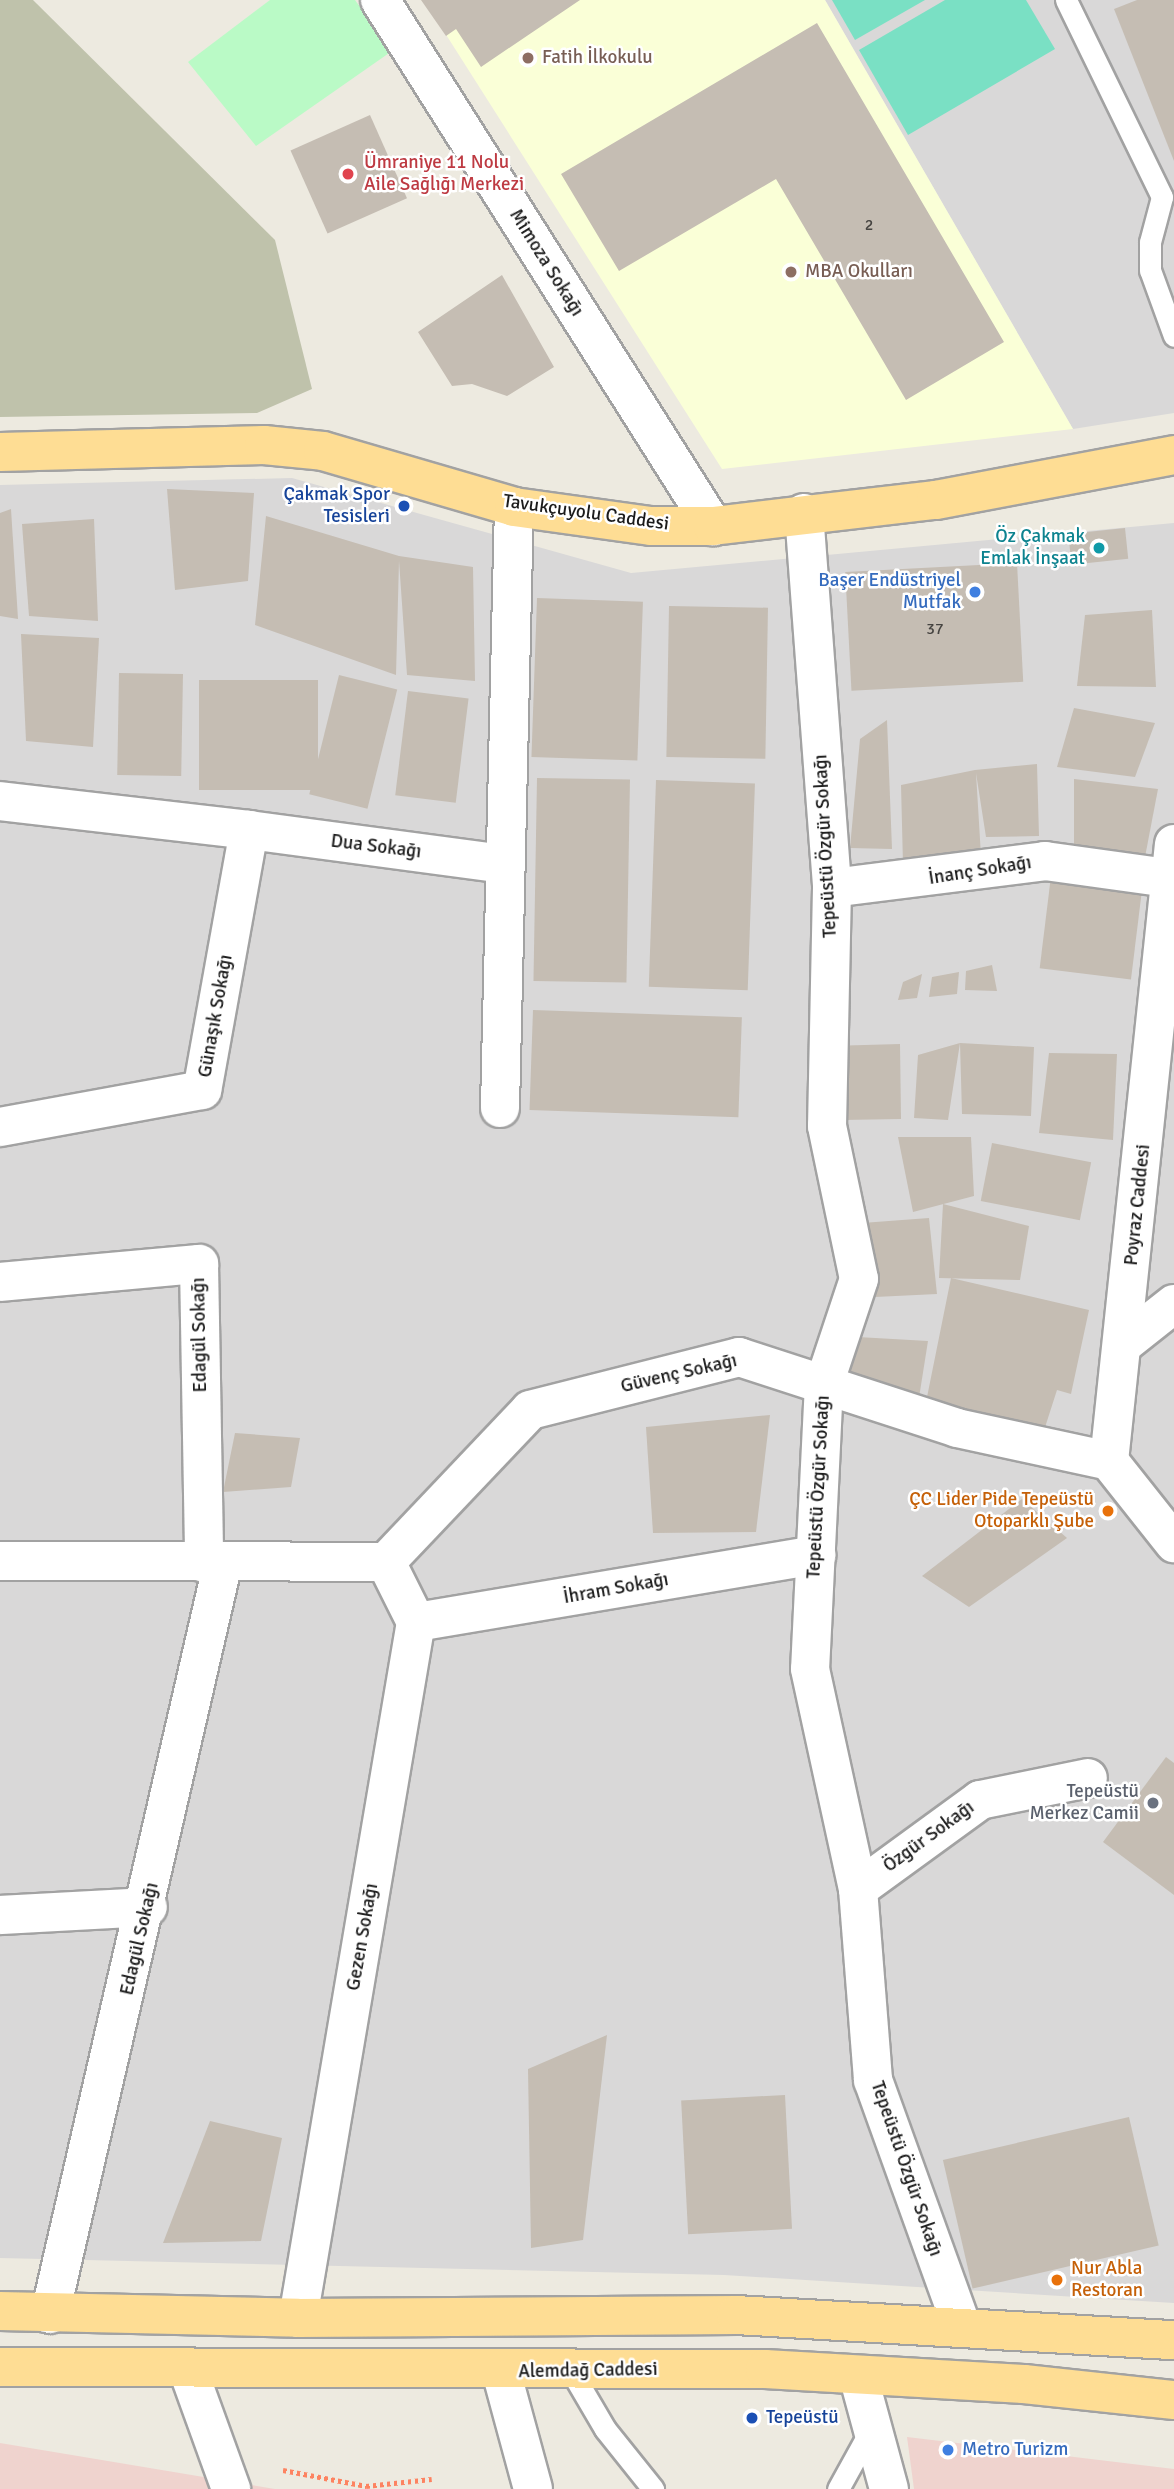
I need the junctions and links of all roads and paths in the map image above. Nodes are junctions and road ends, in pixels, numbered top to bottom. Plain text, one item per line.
1 (380, 0) edge
2 (1066, 0) edge
3 (1168, 195) edge
4 (1174, 337) edge
5 (0, 452) edge
6 (1174, 455) edge
7 (514, 506) junction
8 (804, 513) junction
9 (713, 526) junction
10 (0, 801) edge
11 (249, 830) junction
12 (1171, 861) edge
13 (504, 864) junction
14 (832, 888) junction
15 (500, 1108) dead end
16 (0, 1127) edge
17 (0, 1282) edge
18 (1174, 1304) edge
19 (1122, 1345) junction
20 (824, 1384) junction
21 (1109, 1461) junction
22 (1174, 1543) edge
23 (816, 1555) junction
24 (0, 1562) edge
25 (213, 1562) junction
26 (386, 1562) junction
27 (416, 1622) junction
28 (1087, 1778) dead end
29 (858, 1889) junction
30 (148, 1907) junction
31 (0, 1914) edge
32 (0, 2311) edge
33 (50, 2314) junction
34 (298, 2318) junction
35 (961, 2325) junction
36 (1174, 2340) edge
37 (0, 2367) edge
38 (188, 2370) junction
39 (501, 2371) junction
40 (571, 2371) junction
41 (858, 2375) junction
42 (1174, 2400) edge
43 (870, 2431) junction
44 (283, 2470) dead end
45 (432, 2479) dead end
46 (231, 2489) edge
47 (533, 2489) edge
48 (653, 2489) edge
49 (838, 2489) edge
50 (889, 2489) edge

1 - 9 street, Mimoza Sokağı
2 - 3 lane
3 - 4 lane
5 - 7 main road, Tavukçuyolu Caddesi
6 - 8 main road, Tavukçuyolu Caddesi
7 - 9 main road, Tavukçuyolu Caddesi
7 - 13 street
8 - 9 main road, Tavukçuyolu Caddesi
8 - 14 street, Tepeüstü Özgür Sokağı
10 - 11 street
11 - 13 street, Dua Sokağı
11 - 16 street, Günaşık Sokağı
12 - 14 street, İnanç Sokağı
12 - 19 street, Poyraz Caddesi
13 - 15 street
14 - 20 street, Tepeüstü Özgür Sokağı
17 - 25 street, Edagül Sokağı
18 - 19 street
19 - 21 street, Poyraz Caddesi
20 - 21 street, Güvenç Sokağı
20 - 23 street, Tepeüstü Özgür Sokağı
20 - 26 street, Güvenç Sokağı
21 - 22 street
23 - 27 street, İhram Sokağı
23 - 29 street, Tepeüstü Özgür Sokağı
24 - 25 street
25 - 26 street
25 - 30 street, Edagül Sokağı
26 - 27 street
27 - 34 street, Gezen Sokağı
28 - 29 street, Özgür Sokağı
29 - 35 street, Tepeüstü Özgür Sokağı
30 - 31 street
30 - 33 street, Edagül Sokağı
32 - 33 main road
33 - 34 main road
34 - 35 main road
35 - 36 main road
37 - 38 main road, Alemdağ Caddesi
38 - 39 main road, Alemdağ Caddesi
38 - 46 street
39 - 40 main road, Alemdağ Caddesi
39 - 47 street
40 - 41 main road, Alemdağ Caddesi
40 - 48 lane
41 - 42 main road, Alemdağ Caddesi
41 - 43 street
43 - 49 lane
43 - 50 street
44 - 45 path

